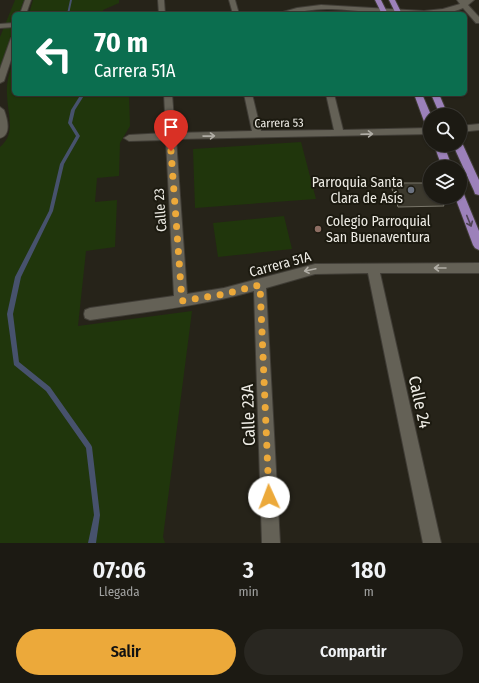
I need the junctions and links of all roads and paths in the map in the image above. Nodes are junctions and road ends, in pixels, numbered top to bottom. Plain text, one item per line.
1 (28, 0) edge
2 (161, 0) edge
3 (232, 0) edge
4 (308, 0) edge
5 (378, 0) edge
6 (392, 0) edge
7 (466, 2) edge
8 (313, 10) edge
9 (24, 12) edge
10 (162, 12) edge
11 (235, 12) edge
12 (296, 12) edge
13 (384, 12) edge
14 (398, 12) edge
15 (443, 12) edge
16 (479, 21) edge
17 (0, 26) edge
18 (12, 26) edge
19 (12, 46) edge
20 (0, 81) edge
21 (168, 96) edge
22 (248, 96) edge
23 (330, 96) edge
24 (419, 96) edge
25 (436, 96) edge
26 (424, 108) edge
27 (441, 108) edge
28 (0, 110) edge
29 (479, 126) edge
30 (467, 128) edge
31 (423, 131) edge
32 (339, 134) junction
33 (0, 135) edge
34 (257, 135) junction
35 (170, 136) junction
36 (129, 138) dead end
37 (461, 152) edge
38 (479, 192) edge
39 (463, 204) edge
40 (479, 245) edge
41 (373, 268) junction
42 (479, 268) edge
43 (260, 285) junction
44 (182, 301) junction
45 (90, 314) dead end
46 (271, 543) edge
47 (432, 543) edge

1 - 9 street
2 - 10 street
3 - 11 street
4 - 8 street
5 - 13 main road
6 - 14 main road
7 - 15 street
7 - 16 street
8 - 12 street
8 - 13 street
17 - 18 street
19 - 20 street
21 - 35 street, Calle 23
22 - 34 street
23 - 32 street
24 - 26 main road
25 - 27 main road
28 - 33 street
29 - 30 street
32 -> 31 street, Carrera 53
32 - 34 street, Carrera 53
35 -> 34 street, Carrera 53
35 - 36 street, Carrera 53
35 - 44 street, Calle 23
37 - 38 main road
39 -> 40 main road
42 -> 41 street, Carrera 51A
41 -> 43 street, Carrera 51A
41 - 47 street, Calle 24
43 - 44 street, Carrera 51A
43 - 46 street, Calle 23A
44 - 45 street, Carrera 51A

